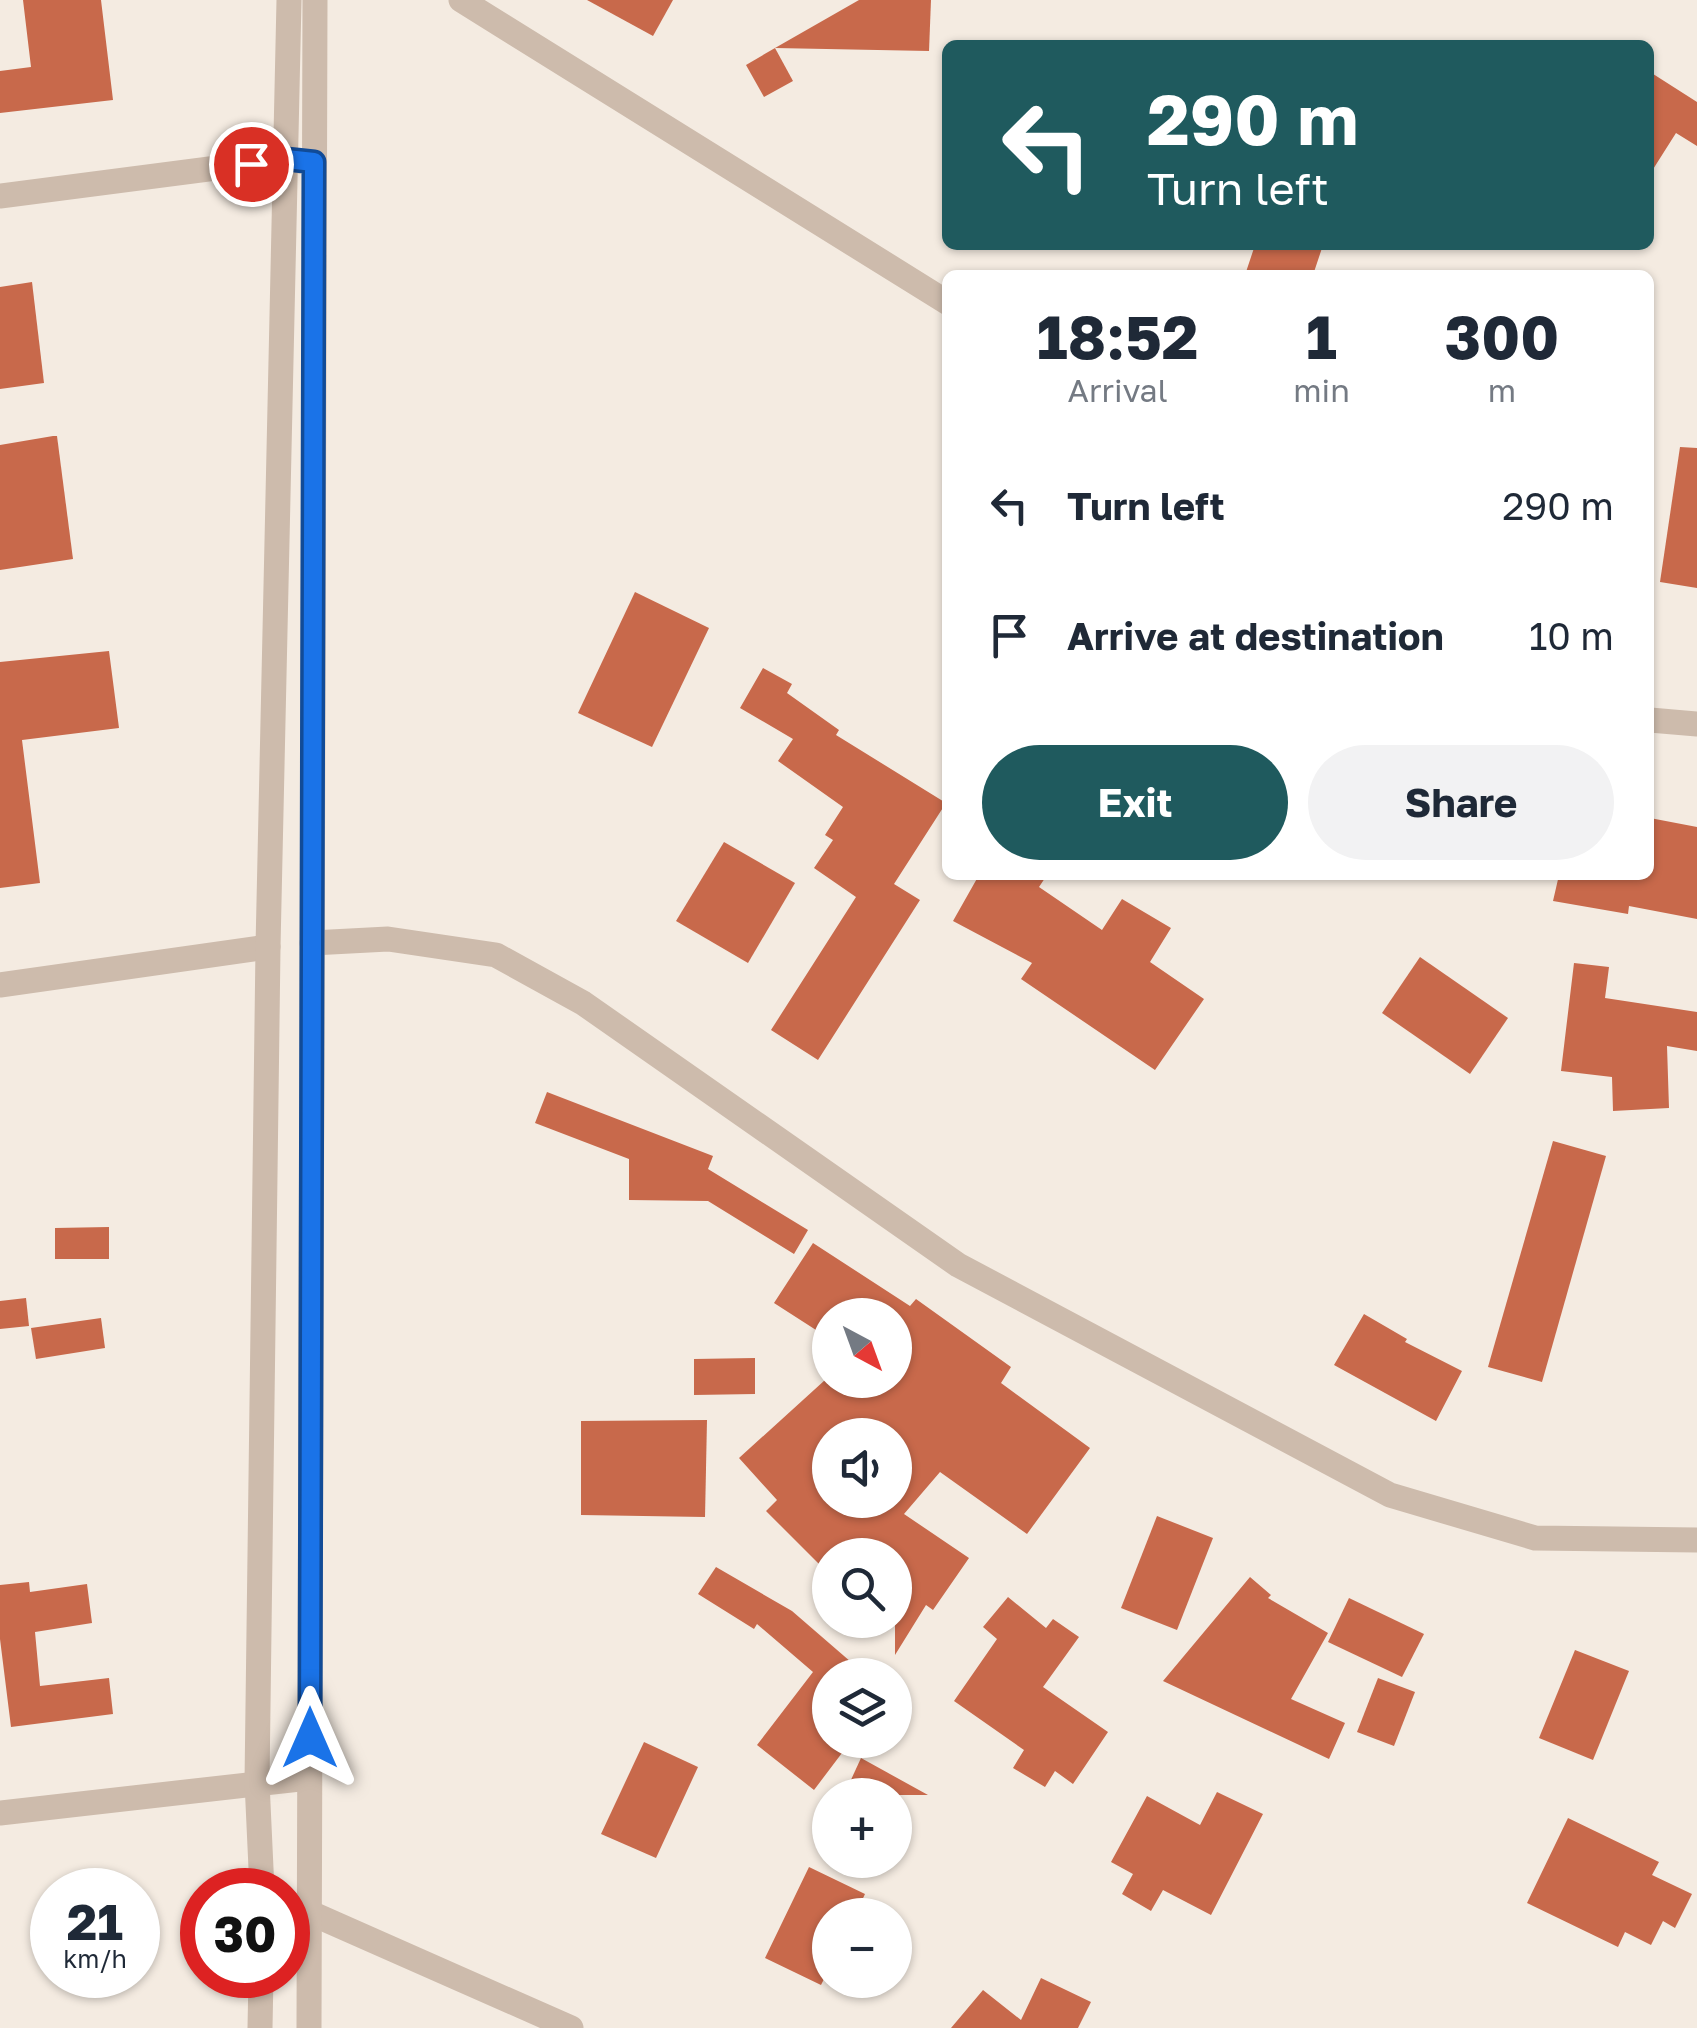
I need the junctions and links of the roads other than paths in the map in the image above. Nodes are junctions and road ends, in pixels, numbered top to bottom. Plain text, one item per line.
1 (289, 0) edge
2 (315, 0) edge
3 (462, 0) edge
4 (286, 159) junction
5 (314, 162) junction
6 (0, 196) edge
7 (942, 299) edge
8 (1654, 720) edge
9 (1697, 724) edge
10 (312, 943) junction
11 (268, 947) junction
12 (0, 984) edge
13 (1697, 1540) edge
14 (309, 1778) junction
15 (257, 1782) junction
16 (0, 1813) edge
17 (261, 1868) edge
18 (301, 1868) edge
19 (310, 1913) edge
20 (261, 1998) edge
21 (306, 1998) edge
22 (260, 2028) edge
23 (309, 2028) edge
24 (571, 2028) edge

1 - 4 street
2 - 5 street
3 - 7 street
4 - 5 street
4 - 6 street
4 - 11 street
5 - 10 street
8 - 9 street
10 - 13 street
10 - 14 street
11 - 12 street
11 - 15 street
14 - 15 street
14 - 18 street
15 - 16 street
15 - 17 street
19 - 24 street
20 - 22 street
21 - 23 street

